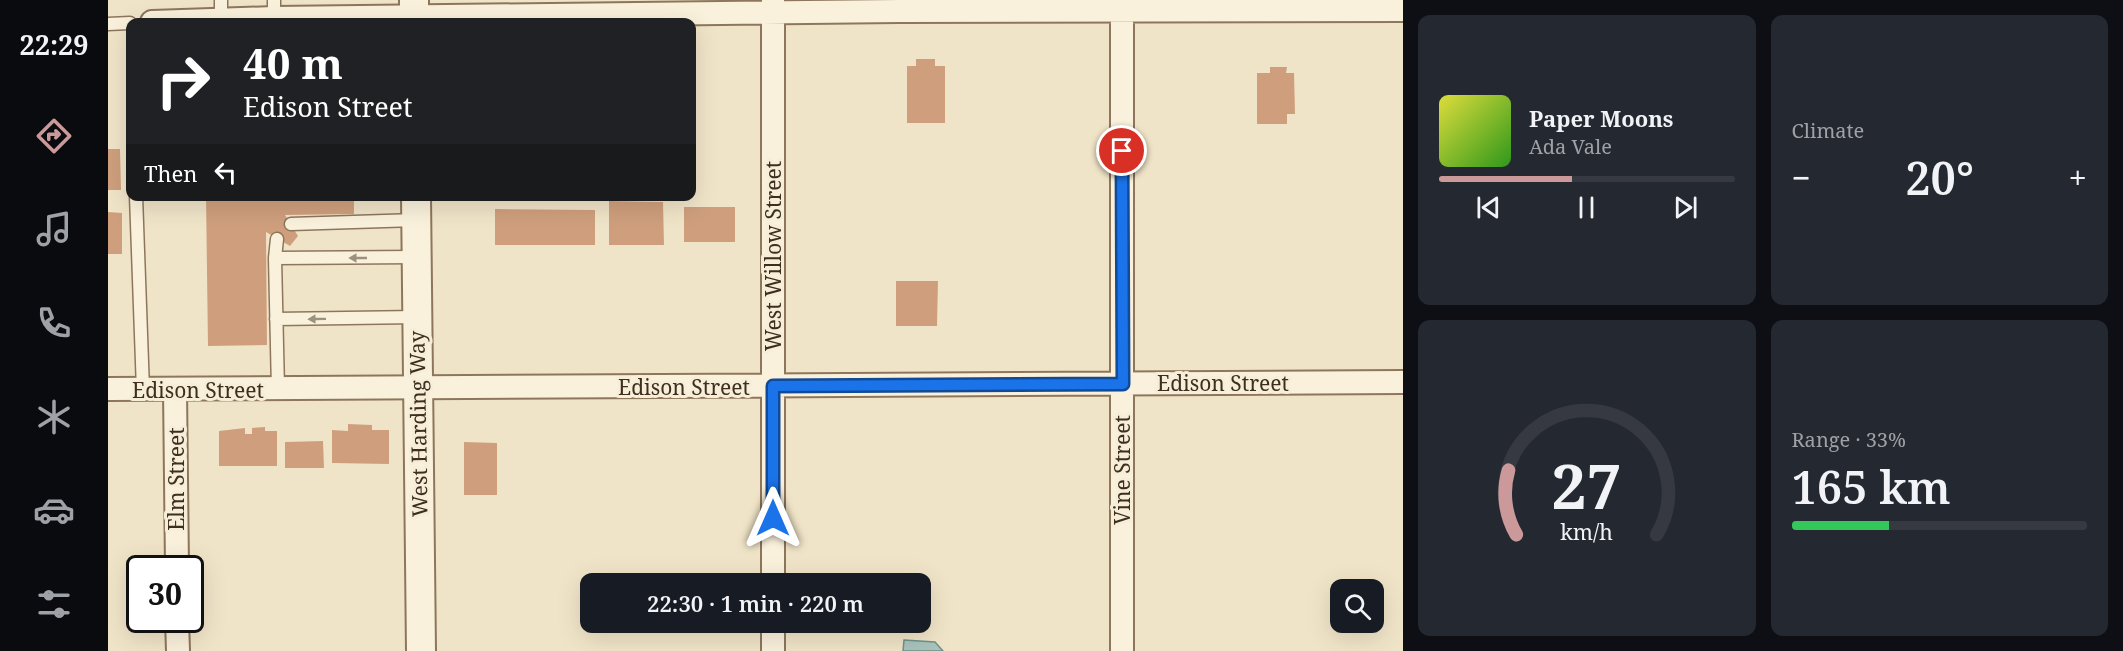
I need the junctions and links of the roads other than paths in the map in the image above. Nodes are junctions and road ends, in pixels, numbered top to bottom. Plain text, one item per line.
1 (773, 6) edge
2 (1122, 6) edge
3 (274, 9) edge
4 (1403, 9) edge
5 (221, 10) edge
6 (414, 13) edge
7 (175, 18) edge
8 (126, 23) edge
9 (108, 24) edge
10 (135, 201) edge
11 (416, 208) edge
12 (291, 224) dead end
13 (278, 239) dead end
14 (416, 257) junction
15 (275, 258) junction
16 (417, 317) junction
17 (276, 320) junction
18 (1403, 382) edge
19 (1123, 384) junction
20 (773, 386) junction
21 (108, 389) edge
22 (418, 389) junction
23 (143, 390) junction
24 (176, 390) junction
25 (278, 390) junction
26 (177, 555) edge
27 (773, 573) edge
28 (177, 633) edge
29 (773, 633) edge
30 (178, 651) edge
31 (421, 651) edge
32 (773, 651) edge
33 (1122, 651) edge

1 - 2 street
1 - 6 street
1 - 20 street, West Willow Street
2 - 4 street
2 - 19 street, Vine Street
3 - 5 street
3 - 6 street
5 - 7 street
8 - 9 lane
10 - 23 lane
11 - 12 lane
11 - 14 street, West Harding Way
13 - 15 lane
14 -> 15 lane
14 - 16 street, West Harding Way
15 - 17 lane
16 -> 17 lane
16 - 22 street, West Harding Way
17 - 25 lane
18 - 19 street, Edison Street
19 - 20 street, Edison Street
19 - 33 street, Vine Street
20 - 22 street, Edison Street
20 - 27 street, West Willow Street
21 - 23 street, Edison Street
22 - 25 street, Edison Street
22 - 31 street, West Harding Way
23 - 24 street, Edison Street
24 - 25 street, Edison Street
24 - 26 street, Elm Street
28 - 30 street
29 - 32 street

